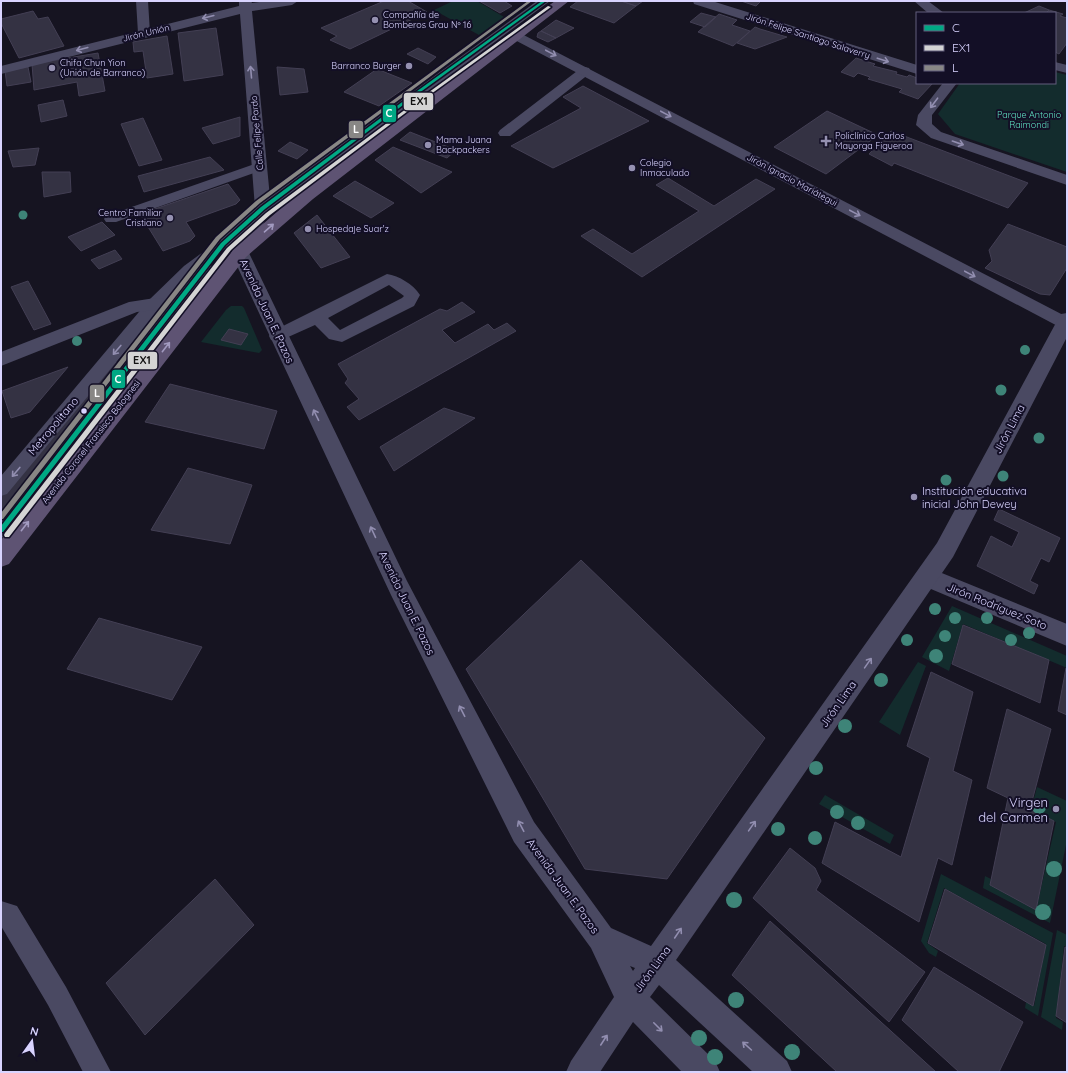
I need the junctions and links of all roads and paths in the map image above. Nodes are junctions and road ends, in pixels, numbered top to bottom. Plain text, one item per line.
1 (142, 1) edge
2 (292, 1) edge
3 (544, 1) edge
4 (562, 1) edge
5 (699, 1) edge
6 (920, 1) edge
7 (245, 4) edge
8 (936, 12) edge
9 (144, 33) junction
10 (516, 35) junction
11 (1056, 66) edge
12 (1067, 69) edge
13 (1, 70) edge
14 (916, 70) edge
15 (585, 71) junction
16 (949, 84) edge
17 (505, 133) dead end
18 (260, 166) junction
19 (1067, 180) edge
20 (263, 208) junction
21 (111, 219) dead end
22 (231, 249) junction
23 (155, 304) junction
24 (176, 306) junction
25 (195, 310) junction
26 (317, 317) junction
27 (1066, 322) edge
28 (277, 336) junction
29 (1, 359) edge
30 (1, 489) edge
31 (1, 530) edge
32 (1, 557) edge
33 (926, 577) junction
34 (1067, 635) edge
35 (1, 913) edge
36 (601, 938) junction
37 (657, 963) junction
38 (631, 999) junction
39 (98, 1072) edge
40 (582, 1072) edge
41 (704, 1072) edge
42 (776, 1072) edge

1 - 9 lane
2 - 7 street, Jirón Unión
3 - 20 lane
4 - 10 main road, Avenida Coronel Fransisco Bolognesi
5 -> 14 street, Jirón Felipe Santiago Salaverry
6 - 8 street
7 -> 9 street, Jirón Unión
18 -> 7 street, Calle Felipe Pardo
9 -> 13 street, Jirón Unión
10 -> 15 street, Jirón Ignacio Mariátegui
22 -> 10 main road, Avenida Coronel Fransisco Bolognesi
11 - 12 street
15 - 17 lane
15 -> 27 street, Jirón Ignacio Mariátegui
16 -> 19 street
18 - 20 street, Calle Felipe Pardo
18 - 21 lane
20 - 22 street
22 - 23 lane, Metropolitano
22 - 24 lane, Metropolitano
22 - 25 main road, Avenida Coronel Fransisco Bolognesi
22 - 28 street, Avenida Juan E. Pazos
23 - 24 street
23 - 29 street
23 -> 30 lane, Metropolitano
24 - 25 street
24 - 31 lane, Metropolitano
32 -> 25 main road, Avenida Coronel Fransisco Bolognesi
26 - 26 lane
26 - 28 lane
27 - 33 street, Jirón Lima
36 -> 28 street, Avenida Juan E. Pazos
33 - 34 street, Jirón Rodríguez Soto
37 -> 33 street, Jirón Lima
35 - 39 lane
36 - 37 street
36 - 38 street, Avenida Juan E. Pazos
37 - 38 street, Jirón Lima
42 -> 37 street
40 -> 38 street, Jirón Lima
38 -> 41 street

